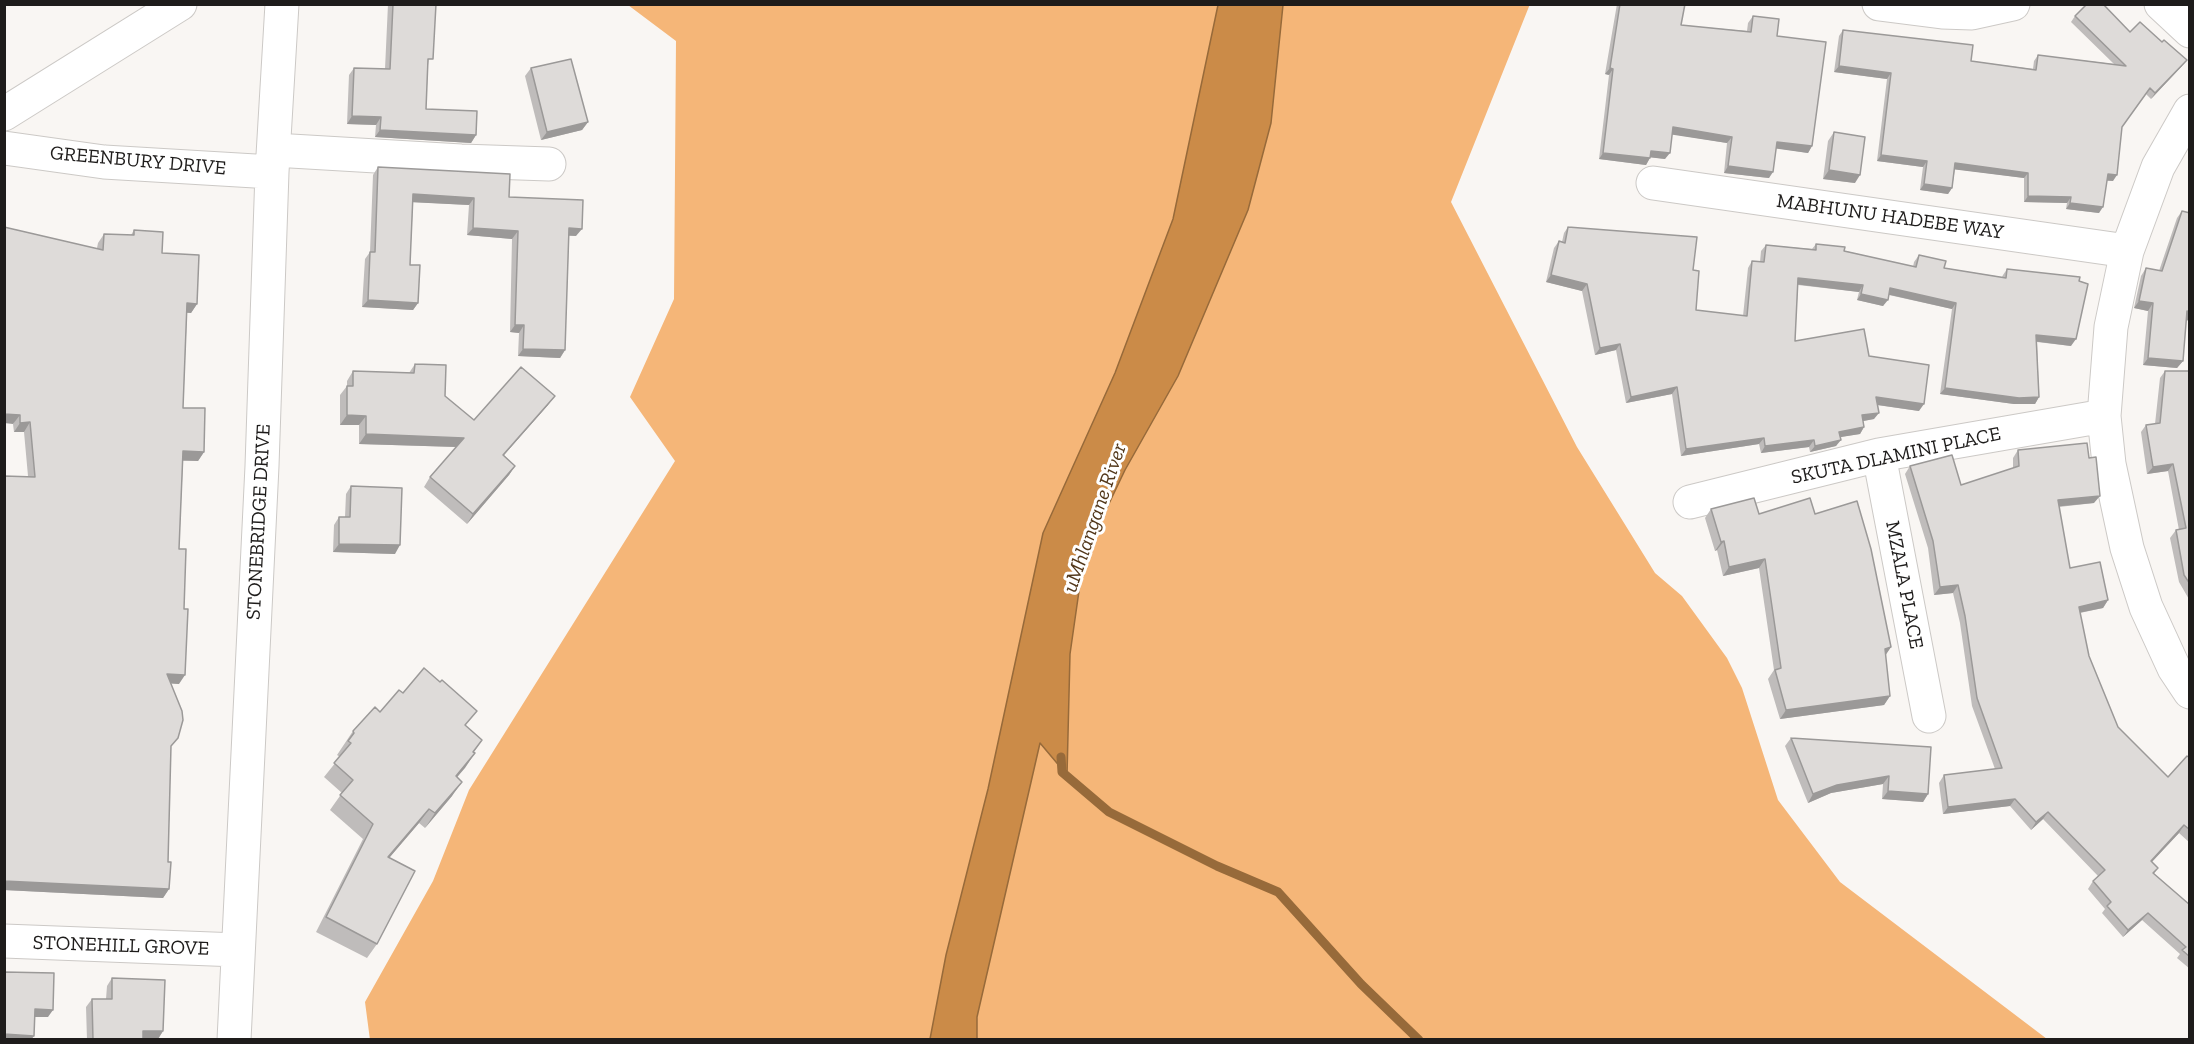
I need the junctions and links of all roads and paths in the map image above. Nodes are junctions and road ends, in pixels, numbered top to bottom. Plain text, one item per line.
1 (180, 4) edge
2 (282, 4) edge
3 (1880, 4) edge
4 (2013, 4) edge
5 (2161, 4) edge
6 (2190, 31) edge
7 (2190, 111) edge
8 (4, 114) edge
9 (4, 148) edge
10 (273, 161) junction
11 (549, 164) dead end
12 (1653, 183) dead end
13 (2127, 251) junction
14 (2104, 416) junction
15 (1879, 455) junction
16 (1690, 502) dead end
17 (2190, 692) edge
18 (1929, 716) dead end
19 (4, 941) edge
20 (238, 950) junction
21 (234, 1040) edge

1 - 8 street
2 - 10 street, STONEBRIDGE DRIVE
3 - 4 street
5 - 6 street
7 - 13 street
9 - 10 street, GREENBURY DRIVE
10 - 11 street, GREENBURY DRIVE
10 - 20 street, STONEBRIDGE DRIVE
12 - 13 street, MABHUNU HADEBE WAY
13 - 14 street
14 - 15 street, SKUTA DLAMINI PLACE
14 - 17 street
15 - 16 street, SKUTA DLAMINI PLACE
15 - 18 street, MZALA PLACE
19 - 20 street, STONEHILL GROVE
20 - 21 street, STONEBRIDGE DRIVE

